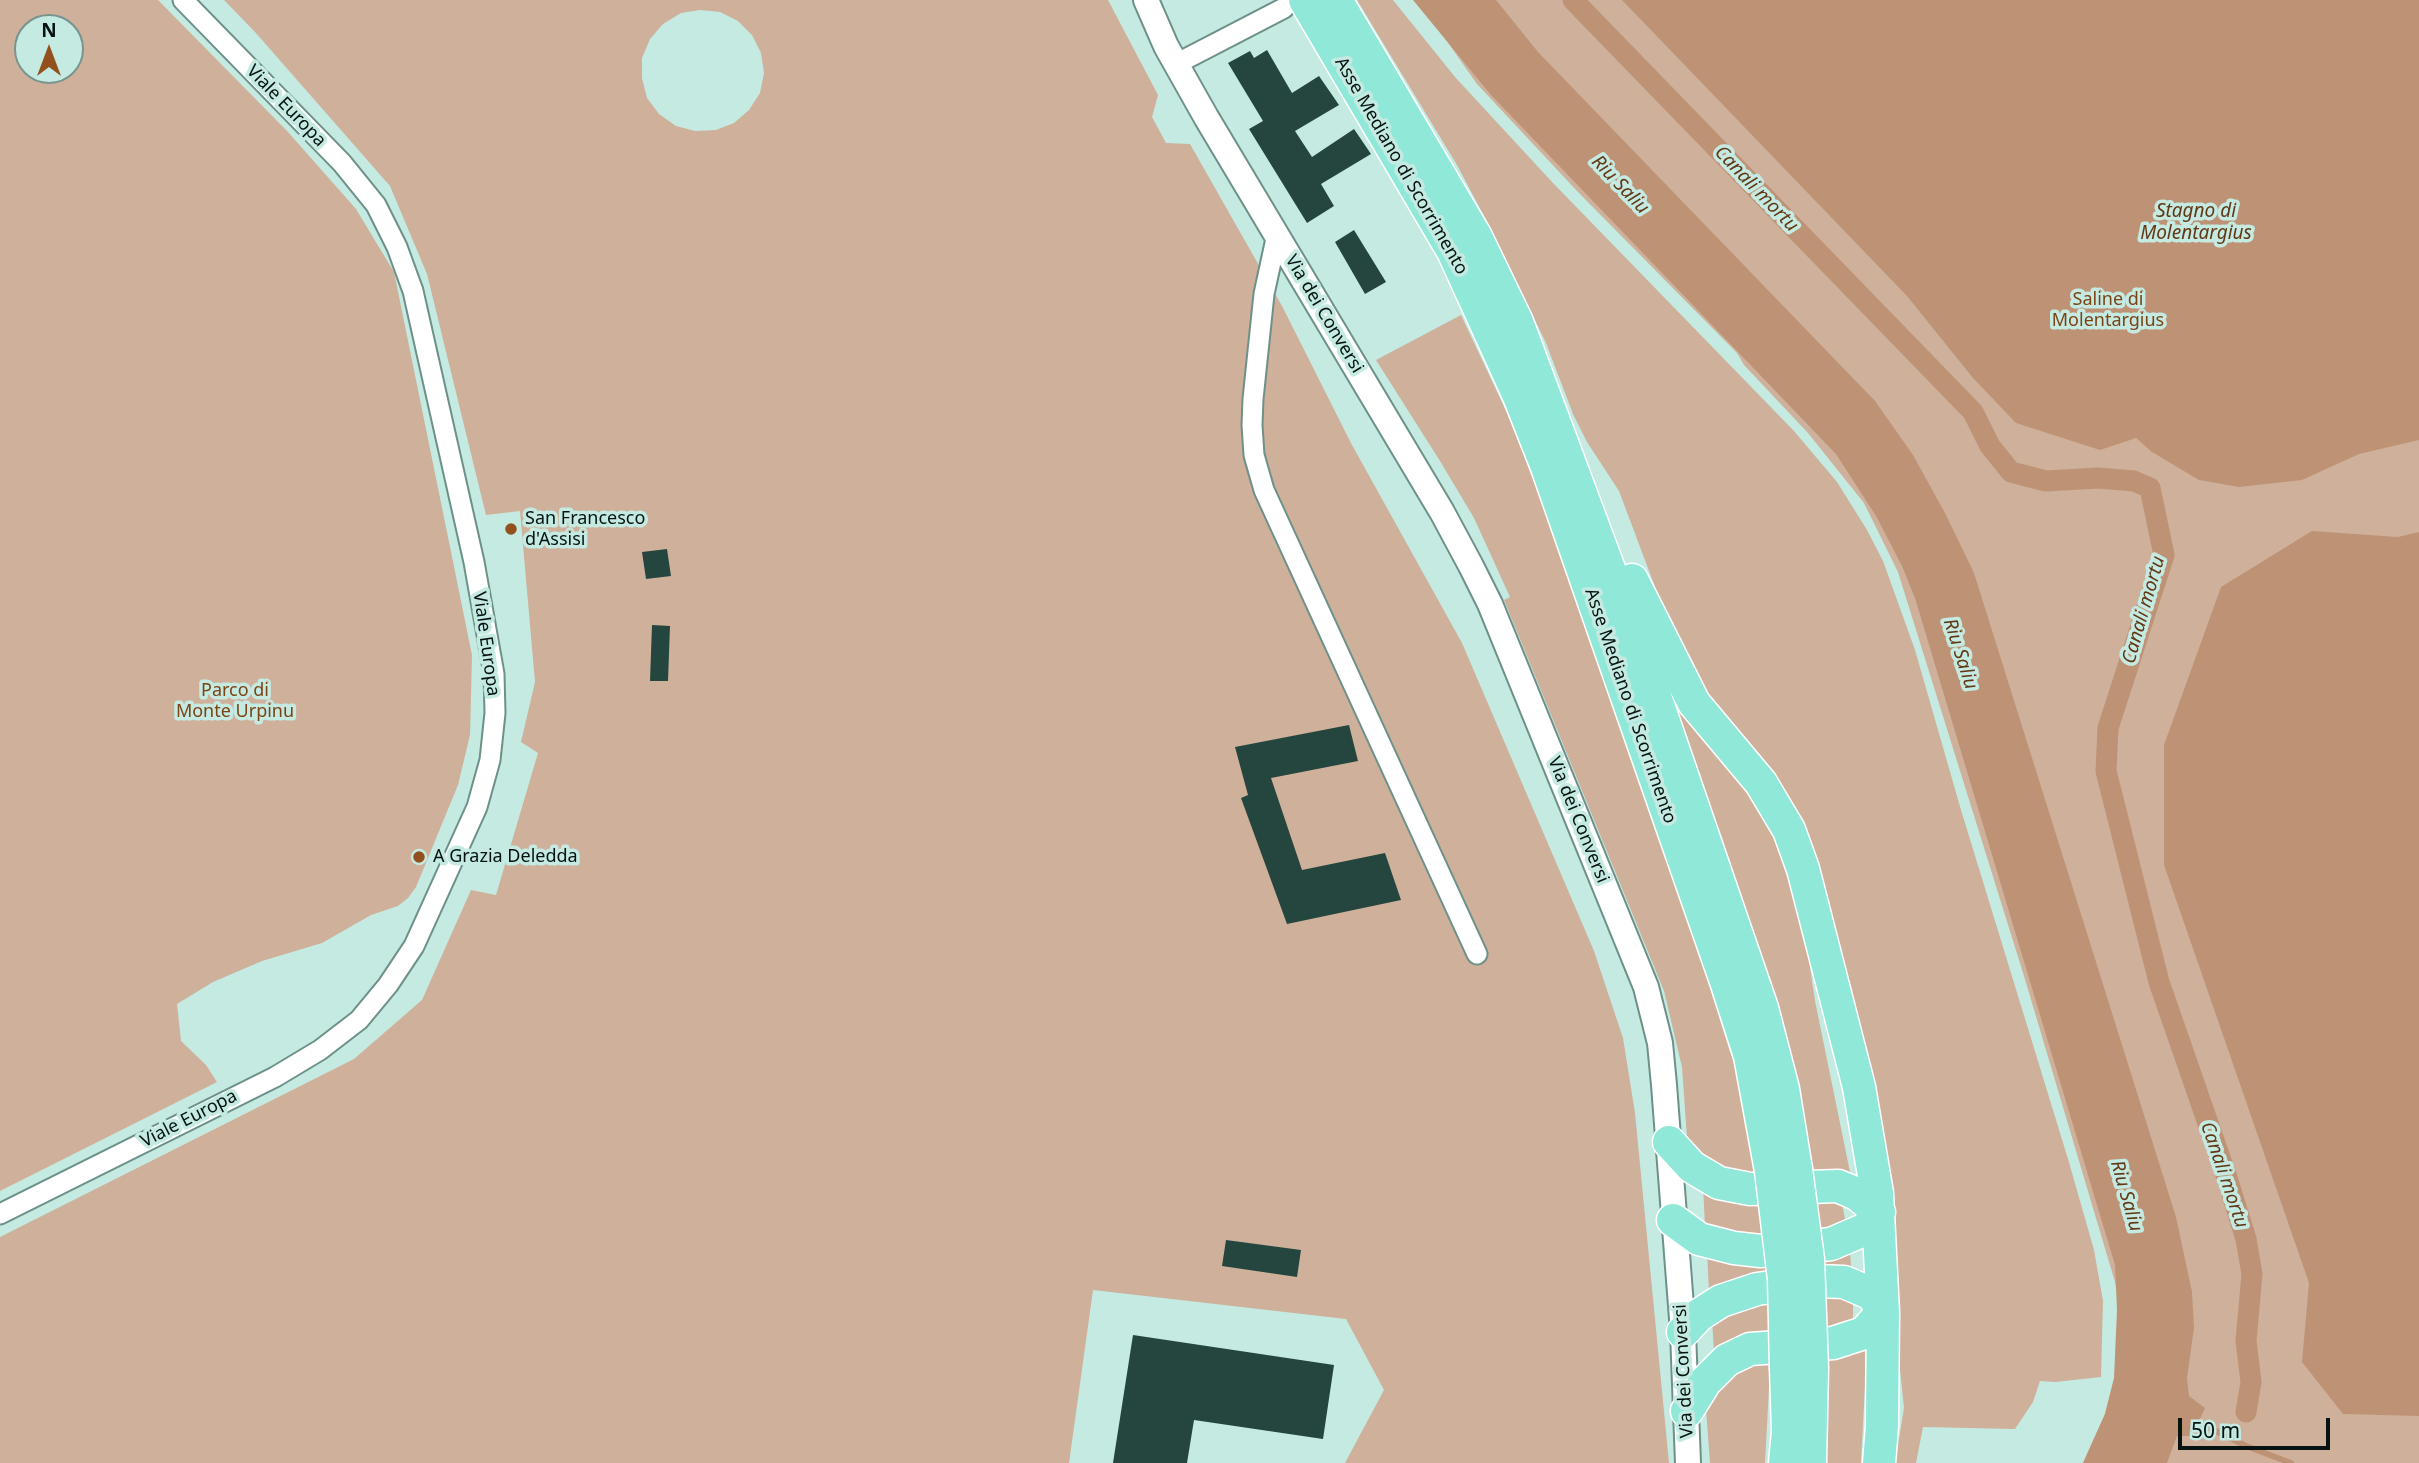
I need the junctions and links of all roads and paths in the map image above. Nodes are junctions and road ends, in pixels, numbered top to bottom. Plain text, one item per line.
1 (183, 0) edge
2 (1146, 0) edge
3 (1336, 0) edge
4 (1294, 4) edge
5 (1176, 64) junction
6 (1277, 234) junction
7 (1604, 554) junction
8 (1477, 954) dead end
9 (1669, 1142) junction
10 (1784, 1170) junction
11 (1879, 1212) junction
12 (0, 1214) edge
13 (1673, 1220) junction
14 (1883, 1312) junction
15 (1683, 1332) junction
16 (1799, 1369) junction
17 (1687, 1412) junction
18 (1688, 1463) edge
19 (1785, 1463) edge
20 (1810, 1463) edge
21 (1879, 1463) edge

1 - 12 street, Viale Europa
2 - 5 street, Via dei Conversi
3 - 7 highway, Asse Mediano di Scorrimento
4 - 5 street
4 - 10 highway, Asse Mediano di Scorrimento
5 - 6 street, Via dei Conversi
6 - 8 street, Via dei Conversi
6 - 9 street, Via dei Conversi
7 - 10 highway, Asse Mediano di Scorrimento
7 - 11 highway
9 - 11 highway
9 - 13 street, Via dei Conversi
10 - 16 highway, Asse Mediano di Scorrimento, bridge
11 - 13 highway
11 - 14 highway
13 - 15 street, Via dei Conversi
14 - 15 highway
14 - 17 highway
14 - 21 highway
15 - 17 street, Via dei Conversi
16 - 19 highway, Asse Mediano di Scorrimento
16 - 20 highway, Asse Mediano di Scorrimento
17 - 18 street, Via dei Conversi

